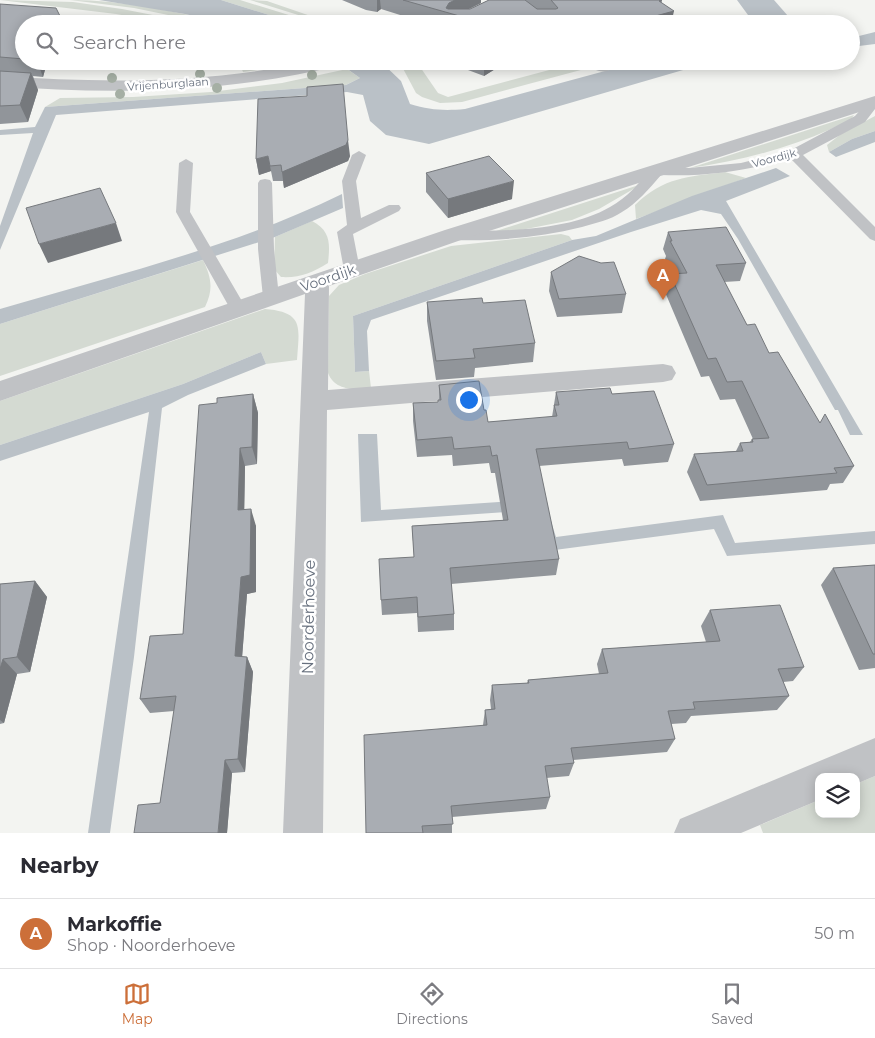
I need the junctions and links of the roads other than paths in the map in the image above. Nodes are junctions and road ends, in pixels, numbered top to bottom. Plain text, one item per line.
1 (291, 70) edge
2 (0, 81) edge
3 (875, 101) edge
4 (794, 154) junction
5 (359, 155) dead end
6 (186, 163) dead end
7 (657, 171) junction
8 (265, 183) dead end
9 (394, 208) dead end
10 (355, 227) junction
11 (875, 236) edge
12 (266, 249) joint
13 (352, 270) junction
14 (317, 281) junction
15 (271, 297) junction
16 (238, 308) junction
17 (663, 373) dead end
18 (0, 391) edge
19 (314, 401) junction
20 (875, 757) edge
21 (838, 773) edge
22 (815, 783) edge
23 (303, 833) edge
24 (694, 833) edge

1 - 2 street, Vrijenburglaan
3 - 4 lane, Voordijk
3 - 7 street, Voordijk
4 - 7 lane, Voordijk
4 - 11 lane
5 - 10 lane
6 - 16 lane
7 - 13 street, Voordijk
8 - 12 lane
9 - 10 lane
10 - 13 lane
12 - 15 lane
13 - 14 street, Voordijk
14 - 15 street, Voordijk
14 - 19 street, Noorderhoeve
15 - 16 street, Voordijk
16 - 18 street, Voordijk
17 - 19 street
19 - 23 street, Noorderhoeve
20 - 21 street
22 - 24 street

